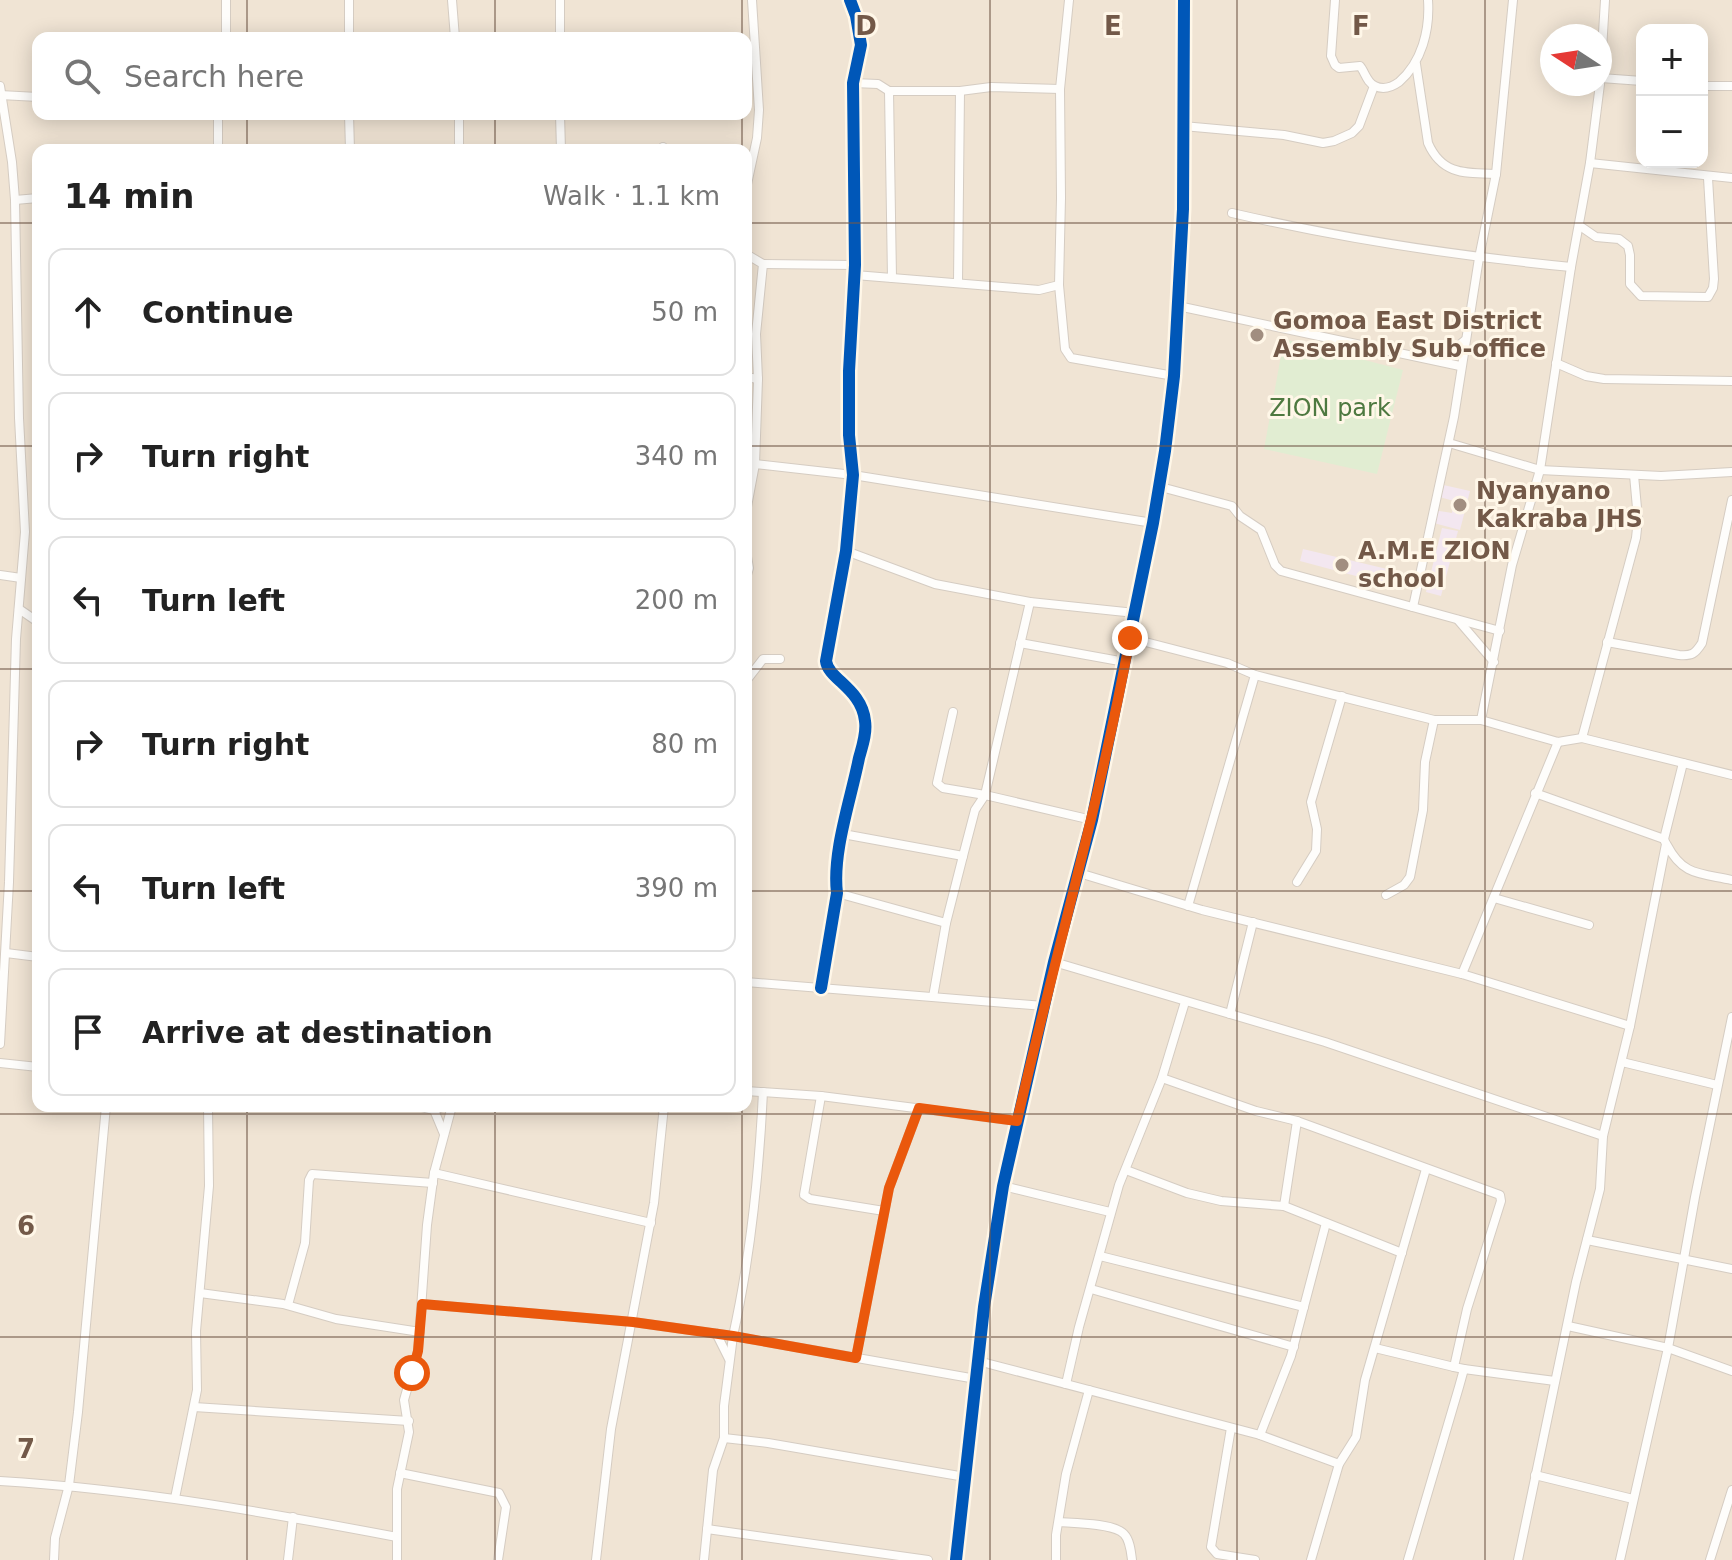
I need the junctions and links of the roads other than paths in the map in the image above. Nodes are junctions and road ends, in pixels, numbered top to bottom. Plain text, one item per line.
1 (226, 0) edge
2 (349, 0) edge
3 (452, 0) edge
4 (560, 0) edge
5 (752, 0) edge
6 (850, 0) edge
7 (1069, 0) edge
8 (1184, 0) edge
9 (1335, 0) edge
10 (1428, 0) edge
11 (1513, 0) edge
12 (1605, 0) edge
13 (1604, 24) edge
14 (226, 32) edge
15 (349, 32) edge
16 (455, 32) edge
17 (560, 32) edge
18 (1416, 64) junction
19 (1636, 81) edge
20 (1612, 82) edge
21 (853, 83) junction
22 (0, 86) edge
23 (1374, 86) junction
24 (1708, 86) edge
25 (1732, 86) edge
26 (1060, 89) junction
27 (889, 91) junction
28 (960, 91) junction
29 (0, 95) edge
30 (1598, 96) edge
31 (32, 97) edge
32 (218, 120) edge
33 (349, 120) edge
34 (459, 120) edge
35 (560, 120) edge
36 (1183, 126) junction
37 (218, 144) edge
38 (350, 144) edge
39 (459, 144) edge
40 (561, 144) edge
41 (752, 161) edge
42 (1590, 163) junction
43 (1496, 174) junction
44 (1708, 178) junction
45 (1732, 178) edge
46 (32, 199) edge
47 (15, 200) junction
48 (1232, 213) dead end
49 (1580, 226) junction
50 (752, 258) edge
51 (1479, 258) junction
52 (763, 264) junction
53 (1571, 267) junction
54 (855, 270) junction
55 (892, 278) junction
56 (958, 282) junction
57 (1059, 285) junction
58 (1178, 306) junction
59 (1465, 340) junction
60 (1440, 361) junction
61 (1556, 363) junction
62 (1460, 366) junction
63 (1174, 376) junction
64 (752, 378) edge
65 (758, 379) junction
66 (1732, 381) edge
67 (1449, 443) junction
68 (755, 464) junction
69 (1540, 470) junction
70 (1732, 472) edge
71 (853, 475) junction
72 (1634, 475) junction
73 (752, 480) edge
74 (1157, 486) junction
75 (1732, 500) edge
76 (1153, 523) junction
77 (32, 531) edge
78 (25, 532) junction
79 (846, 551) junction
80 (0, 575) edge
81 (21, 578) junction
82 (1030, 602) junction
83 (1413, 607) junction
84 (19, 609) junction
85 (1135, 613) junction
86 (32, 618) edge
87 (1457, 619) junction
88 (1500, 631) junction
89 (1130, 638) junction
90 (1607, 642) junction
91 (1020, 643) junction
92 (780, 659) dead end
93 (1125, 662) junction
94 (1494, 662) junction
95 (752, 673) edge
96 (1255, 675) junction
97 (1342, 696) junction
98 (953, 712) dead end
99 (1434, 720) junction
100 (1481, 720) junction
101 (1582, 738) junction
102 (1558, 742) junction
103 (1683, 763) junction
104 (1732, 775) edge
105 (1535, 793) junction
106 (985, 795) junction
107 (1092, 820) junction
108 (0, 822) edge
109 (11, 824) junction
110 (843, 834) junction
111 (1665, 842) junction
112 (963, 856) junction
113 (1079, 873) junction
114 (1732, 880) edge
115 (1297, 882) dead end
116 (837, 893) junction
117 (1386, 895) dead end
118 (1494, 898) junction
119 (1188, 906) junction
120 (1253, 922) junction
121 (946, 923) junction
122 (1589, 925) dead end
123 (6, 953) junction
124 (32, 956) edge
125 (1054, 962) junction
126 (1462, 974) junction
127 (752, 982) edge
128 (821, 988) junction
129 (933, 997) junction
130 (1185, 1002) junction
131 (1044, 1006) junction
132 (1, 1014) edge
133 (1230, 1014) junction
134 (1732, 1017) edge
135 (1630, 1026) junction
136 (0, 1044) edge
137 (1622, 1062) junction
138 (0, 1063) edge
139 (32, 1066) edge
140 (1719, 1074) junction
141 (1732, 1075) edge
142 (1162, 1078) junction
143 (1717, 1085) junction
144 (752, 1091) edge
145 (763, 1092) junction
146 (821, 1096) junction
147 (919, 1108) junction
148 (105, 1112) edge
149 (208, 1112) edge
150 (435, 1112) edge
151 (450, 1112) edge
152 (663, 1112) edge
153 (1017, 1121) junction
154 (1297, 1121) junction
155 (444, 1134) junction
156 (1603, 1136) junction
157 (1426, 1169) junction
158 (1126, 1170) junction
159 (433, 1178) junction
160 (1003, 1186) junction
161 (1284, 1206) junction
162 (884, 1211) junction
163 (1110, 1212) junction
164 (651, 1223) junction
165 (1326, 1223) junction
166 (1587, 1240) junction
167 (1402, 1253) junction
168 (1100, 1256) junction
169 (1684, 1260) junction
170 (1732, 1269) edge
171 (1091, 1289) junction
172 (200, 1293) junction
173 (422, 1304) junction
174 (288, 1305) junction
175 (1304, 1307) junction
176 (633, 1322) junction
177 (1568, 1326) junction
178 (420, 1332) junction
179 (716, 1333) junction
180 (733, 1336) junction
181 (1294, 1347) junction
182 (1375, 1348) junction
183 (1668, 1348) junction
184 (856, 1358) junction
185 (730, 1360) junction
186 (978, 1361) junction
187 (1459, 1368) junction
188 (1732, 1371) edge
189 (976, 1379) junction
190 (1555, 1381) junction
191 (1066, 1384) junction
192 (1089, 1390) junction
193 (194, 1407) junction
194 (409, 1421) junction
195 (1231, 1428) junction
196 (1260, 1435) junction
197 (724, 1438) junction
198 (1339, 1464) junction
199 (400, 1473) junction
200 (1535, 1475) junction
201 (965, 1477) junction
202 (0, 1481) edge
203 (69, 1485) junction
204 (1732, 1490) edge
205 (175, 1498) junction
206 (1633, 1499) junction
207 (293, 1517) junction
208 (1059, 1522) junction
209 (707, 1529) junction
210 (397, 1537) junction
211 (54, 1560) edge
212 (288, 1560) edge
213 (397, 1560) edge
214 (498, 1560) edge
215 (596, 1560) edge
216 (704, 1560) edge
217 (928, 1560) edge
218 (956, 1560) edge
219 (1056, 1560) edge
220 (1132, 1560) edge
221 (1255, 1560) edge
222 (1311, 1560) edge
223 (1408, 1560) edge
224 (1518, 1560) edge
225 (1620, 1560) edge
226 (1710, 1560) edge

1 - 14 street
2 - 15 street
3 - 16 street
4 - 17 street
5 - 41 street
6 - 21 street
7 - 26 street
8 - 36 street
9 - 23 street
10 - 18 street
11 - 43 street
12 - 13 street
18 - 23 street
18 - 43 street
19 - 20 street
21 - 27 street
21 - 54 street
22 - 29 street
23 - 36 street
24 - 25 street
26 - 28 street
26 - 57 street
27 - 28 street
27 - 55 street
28 - 56 street
29 - 31 street
29 - 47 street
30 - 42 street
32 - 37 street
33 - 38 street
34 - 39 street
35 - 40 street
36 - 58 street
42 - 44 street
42 - 49 street
43 - 51 street
44 - 45 street
44 - 49 street
46 - 47 street
47 - 78 street
48 - 51 street
49 - 53 street
50 - 52 street
51 - 53 street
51 - 59 street
52 - 54 street
52 - 65 street
53 - 61 street
54 - 55 street
54 - 71 street
55 - 56 street
56 - 57 street
57 - 63 street
58 - 60 street
58 - 63 street
59 - 60 street
59 - 62 street
60 - 62 street
61 - 66 street
61 - 69 street
62 - 67 street
63 - 74 street
64 - 65 street
65 - 68 street
67 - 69 street
67 - 83 street
68 - 71 street
68 - 73 street
69 - 72 street
69 - 88 street
70 - 72 street
71 - 76 street
71 - 79 street
72 - 90 street
74 - 76 street
74 - 83 street
75 - 90 street
76 - 85 street
77 - 78 street
78 - 81 street
79 - 82 street
79 - 110 street
80 - 81 street
81 - 84 street
82 - 85 street
82 - 91 street
83 - 87 street
84 - 86 street
84 - 109 street
85 - 89 street
87 - 88 street
87 - 94 street
88 - 94 street
89 - 93 street
89 - 96 street
90 - 101 street
91 - 93 street
91 - 106 street
92 - 95 street
93 - 107 street
94 - 100 street
96 - 97 street
96 - 119 street
97 - 99 street
97 - 115 street
98 - 106 street
99 - 100 street
99 - 117 street
100 - 102 street
101 - 102 street
101 - 103 street
102 - 105 street
103 - 104 street
103 - 111 street
105 - 111 street
105 - 118 street
106 - 107 street
106 - 112 street
107 - 113 street
108 - 109 street
109 - 123 street
110 - 112 street
110 - 116 street
111 - 114 street
111 - 135 street
112 - 121 street
113 - 119 street
113 - 125 street
116 - 121 street
116 - 128 street
118 - 122 street
118 - 126 street
119 - 120 street
120 - 126 street
120 - 133 street
121 - 129 street
123 - 124 street
123 - 132 street
125 - 130 street
125 - 131 street
126 - 135 street
127 - 128 street
128 - 129 street
129 - 131 street
130 - 133 street
130 - 142 street
131 - 153 street
132 - 136 street
133 - 156 street
134 - 140 street
135 - 137 street
137 - 143 street
137 - 156 street
138 - 139 street
140 - 141 street
140 - 143 street
142 - 154 street
142 - 158 street
143 - 169 street
144 - 145 street
145 - 146 street
145 - 180 street
146 - 147 street
146 - 162 street
147 - 153 street
147 - 162 street
148 - 203 street
149 - 172 street
150 - 155 street
151 - 155 street
152 - 164 street
153 - 160 street
154 - 157 street
154 - 161 street
155 - 159 street
156 - 166 street
157 - 167 street
157 - 187 street
158 - 161 street
158 - 163 street
159 - 164 street
159 - 173 street
159 - 174 street
160 - 163 street
160 - 186 street
161 - 165 street
162 - 184 street
163 - 168 street
164 - 176 street
165 - 167 street
165 - 175 street
166 - 169 street
166 - 177 street
167 - 182 street
168 - 171 street
168 - 175 street
169 - 170 street
169 - 183 street
171 - 181 street
171 - 191 street
172 - 174 street
172 - 193 street
173 - 176 street
173 - 178 street
174 - 178 street
175 - 181 street
176 - 179 street
176 - 215 street
177 - 183 street
177 - 190 street
178 - 194 street
179 - 180 street
179 - 185 street
180 - 184 street
180 - 185 street
181 - 196 street
182 - 187 street
182 - 198 street
183 - 188 street
183 - 206 street
184 - 189 street
185 - 197 street
186 - 189 street
186 - 191 street
187 - 190 street
187 - 223 street
189 - 201 street
190 - 200 street
191 - 192 street
192 - 195 street
192 - 208 street
193 - 194 street
193 - 205 street
194 - 199 street
195 - 196 street
195 - 221 street
196 - 198 street
197 - 201 street
197 - 209 street
198 - 222 street
199 - 210 street
199 - 214 street
200 - 206 street
200 - 224 street
201 - 218 street
202 - 203 street
203 - 205 street
203 - 211 street
204 - 226 street
205 - 207 street
206 - 225 street
207 - 210 street
207 - 212 street
208 - 219 street
208 - 220 street
209 - 216 street
209 - 217 street
210 - 213 street

